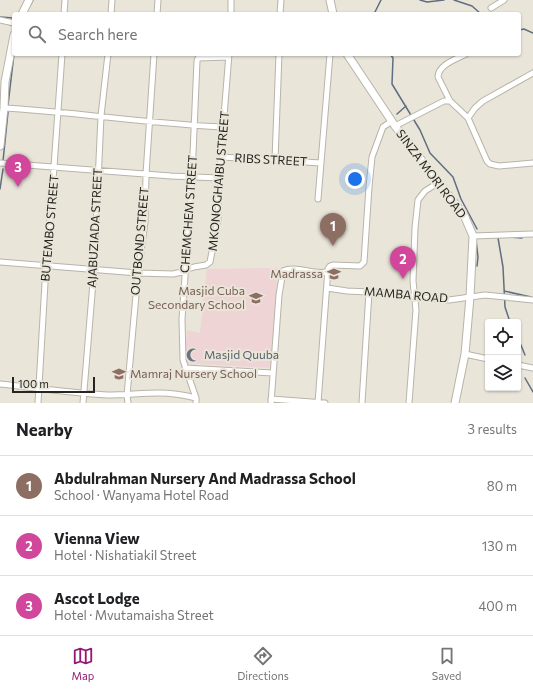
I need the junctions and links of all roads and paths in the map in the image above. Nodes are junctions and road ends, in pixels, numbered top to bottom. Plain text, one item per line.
1 (29, 0) edge
2 (65, 0) edge
3 (112, 0) edge
4 (158, 0) edge
5 (231, 0) edge
6 (281, 0) edge
7 (330, 0) edge
8 (504, 0) edge
9 (491, 8) dead end
10 (23, 12) edge
11 (64, 12) edge
12 (111, 12) edge
13 (157, 12) edge
14 (231, 12) edge
15 (280, 12) edge
16 (333, 12) edge
17 (0, 20) edge
18 (12, 23) edge
19 (12, 45) edge
20 (62, 56) edge
21 (108, 56) edge
22 (154, 56) edge
23 (229, 56) edge
24 (280, 56) edge
25 (330, 56) edge
26 (348, 56) edge
27 (462, 56) edge
28 (533, 73) edge
29 (450, 101) junction
30 (4, 108) junction
31 (58, 111) junction
32 (102, 116) junction
33 (468, 118) junction
34 (150, 121) junction
35 (394, 124) junction
36 (194, 126) junction
37 (224, 127) junction
38 (0, 146) edge
39 (221, 158) junction
40 (275, 160) junction
41 (0, 163) edge
42 (321, 163) junction
43 (533, 163) edge
44 (54, 167) junction
45 (99, 171) junction
46 (146, 174) junction
47 (192, 177) junction
48 (219, 178) junction
49 (437, 181) junction
50 (318, 199) dead end
51 (533, 234) edge
52 (473, 236) junction
53 (0, 262) edge
54 (46, 266) junction
55 (94, 270) junction
56 (186, 272) junction
57 (327, 272) junction
58 (138, 273) junction
59 (327, 288) junction
60 (369, 292) junction
61 (415, 297) junction
62 (470, 297) junction
63 (533, 300) edge
64 (465, 354) junction
65 (485, 358) edge
66 (521, 366) edge
67 (185, 368) junction
68 (533, 368) edge
69 (273, 373) junction
70 (0, 384) edge
71 (39, 388) junction
72 (84, 394) junction
73 (127, 395) junction
74 (196, 400) edge
75 (271, 401) edge
76 (38, 403) edge
77 (83, 403) edge
78 (128, 403) edge
79 (318, 403) edge
80 (325, 403) edge
81 (362, 403) edge
82 (409, 403) edge
83 (455, 403) edge

1 - 10 street
2 - 11 street
3 - 12 street
4 - 13 street
5 - 14 street
6 - 15 street
7 - 16 street
8 - 9 street
17 - 18 street
19 - 30 street
20 - 31 street, BUTEMBO STREET
21 - 32 street, AJABUZIADA STREET
22 - 34 street, OUTBOND STREET
23 - 36 street, CHEMCHEM STREET
23 - 37 street, MKONOGHAIBU STREET
24 - 40 street
25 - 42 street
26 - 35 street, SINZA MORI ROAD
27 - 29 street
28 - 33 street
29 - 33 street
29 - 35 street
30 - 31 street
30 - 38 street
31 - 32 street
31 - 44 street, BUTEMBO STREET
32 - 34 street
32 - 45 street, AJABUZIADA STREET
33 - 43 street
34 - 36 street
34 - 46 street, OUTBOND STREET
35 - 49 street, SINZA MORI ROAD
35 - 57 street
36 - 37 street
36 - 47 street, CHEMCHEM STREET
37 - 39 street, MKONOGHAIBU STREET
39 - 40 street, RIBS STREET
39 - 48 street, MKONOGHAIBU STREET
40 - 42 street, RIBS STREET
41 - 44 street
42 - 50 street
44 - 45 street
44 - 54 street, BUTEMBO STREET
45 - 46 street
45 - 55 street, AJABUZIADA STREET
46 - 47 street
46 - 58 street, OUTBOND STREET
47 - 48 street
47 - 56 street, CHEMCHEM STREET
48 - 56 street, MKONOGHAIBU STREET
49 - 52 street, SINZA MORI ROAD
49 - 61 street
51 - 52 street
52 - 62 street, SINZA MORI ROAD
53 - 54 street, MKONOGHAIBU STREET
54 - 55 street, MKONOGHAIBU STREET
54 - 71 street, BUTEMBO STREET
55 - 58 street, MKONOGHAIBU STREET
55 - 72 street, AJABUZIADA STREET
56 - 58 street, MKONOGHAIBU STREET
56 - 67 street, CHEMCHEM STREET
57 - 59 street
57 - 69 street
58 - 73 street, OUTBOND STREET
59 - 60 street, MAMBA ROAD
59 - 79 street
60 - 61 street, MAMBA ROAD
60 - 81 street
61 - 62 street, MAMBA ROAD
61 - 82 street
62 - 63 street, MAMBA ROAD
62 - 64 street, SINZA MORI ROAD
64 - 65 street
64 - 83 street, SINZA MORI ROAD
66 - 68 street
67 - 69 street
67 - 74 street, CHEMCHEM STREET
69 - 75 street
70 - 71 street
71 - 72 street
71 - 76 street, BUTEMBO STREET
72 - 73 street
72 - 77 street, AJABUZIADA STREET
73 - 74 street
73 - 78 street, OUTBOND STREET
75 - 79 street
79 - 80 street

